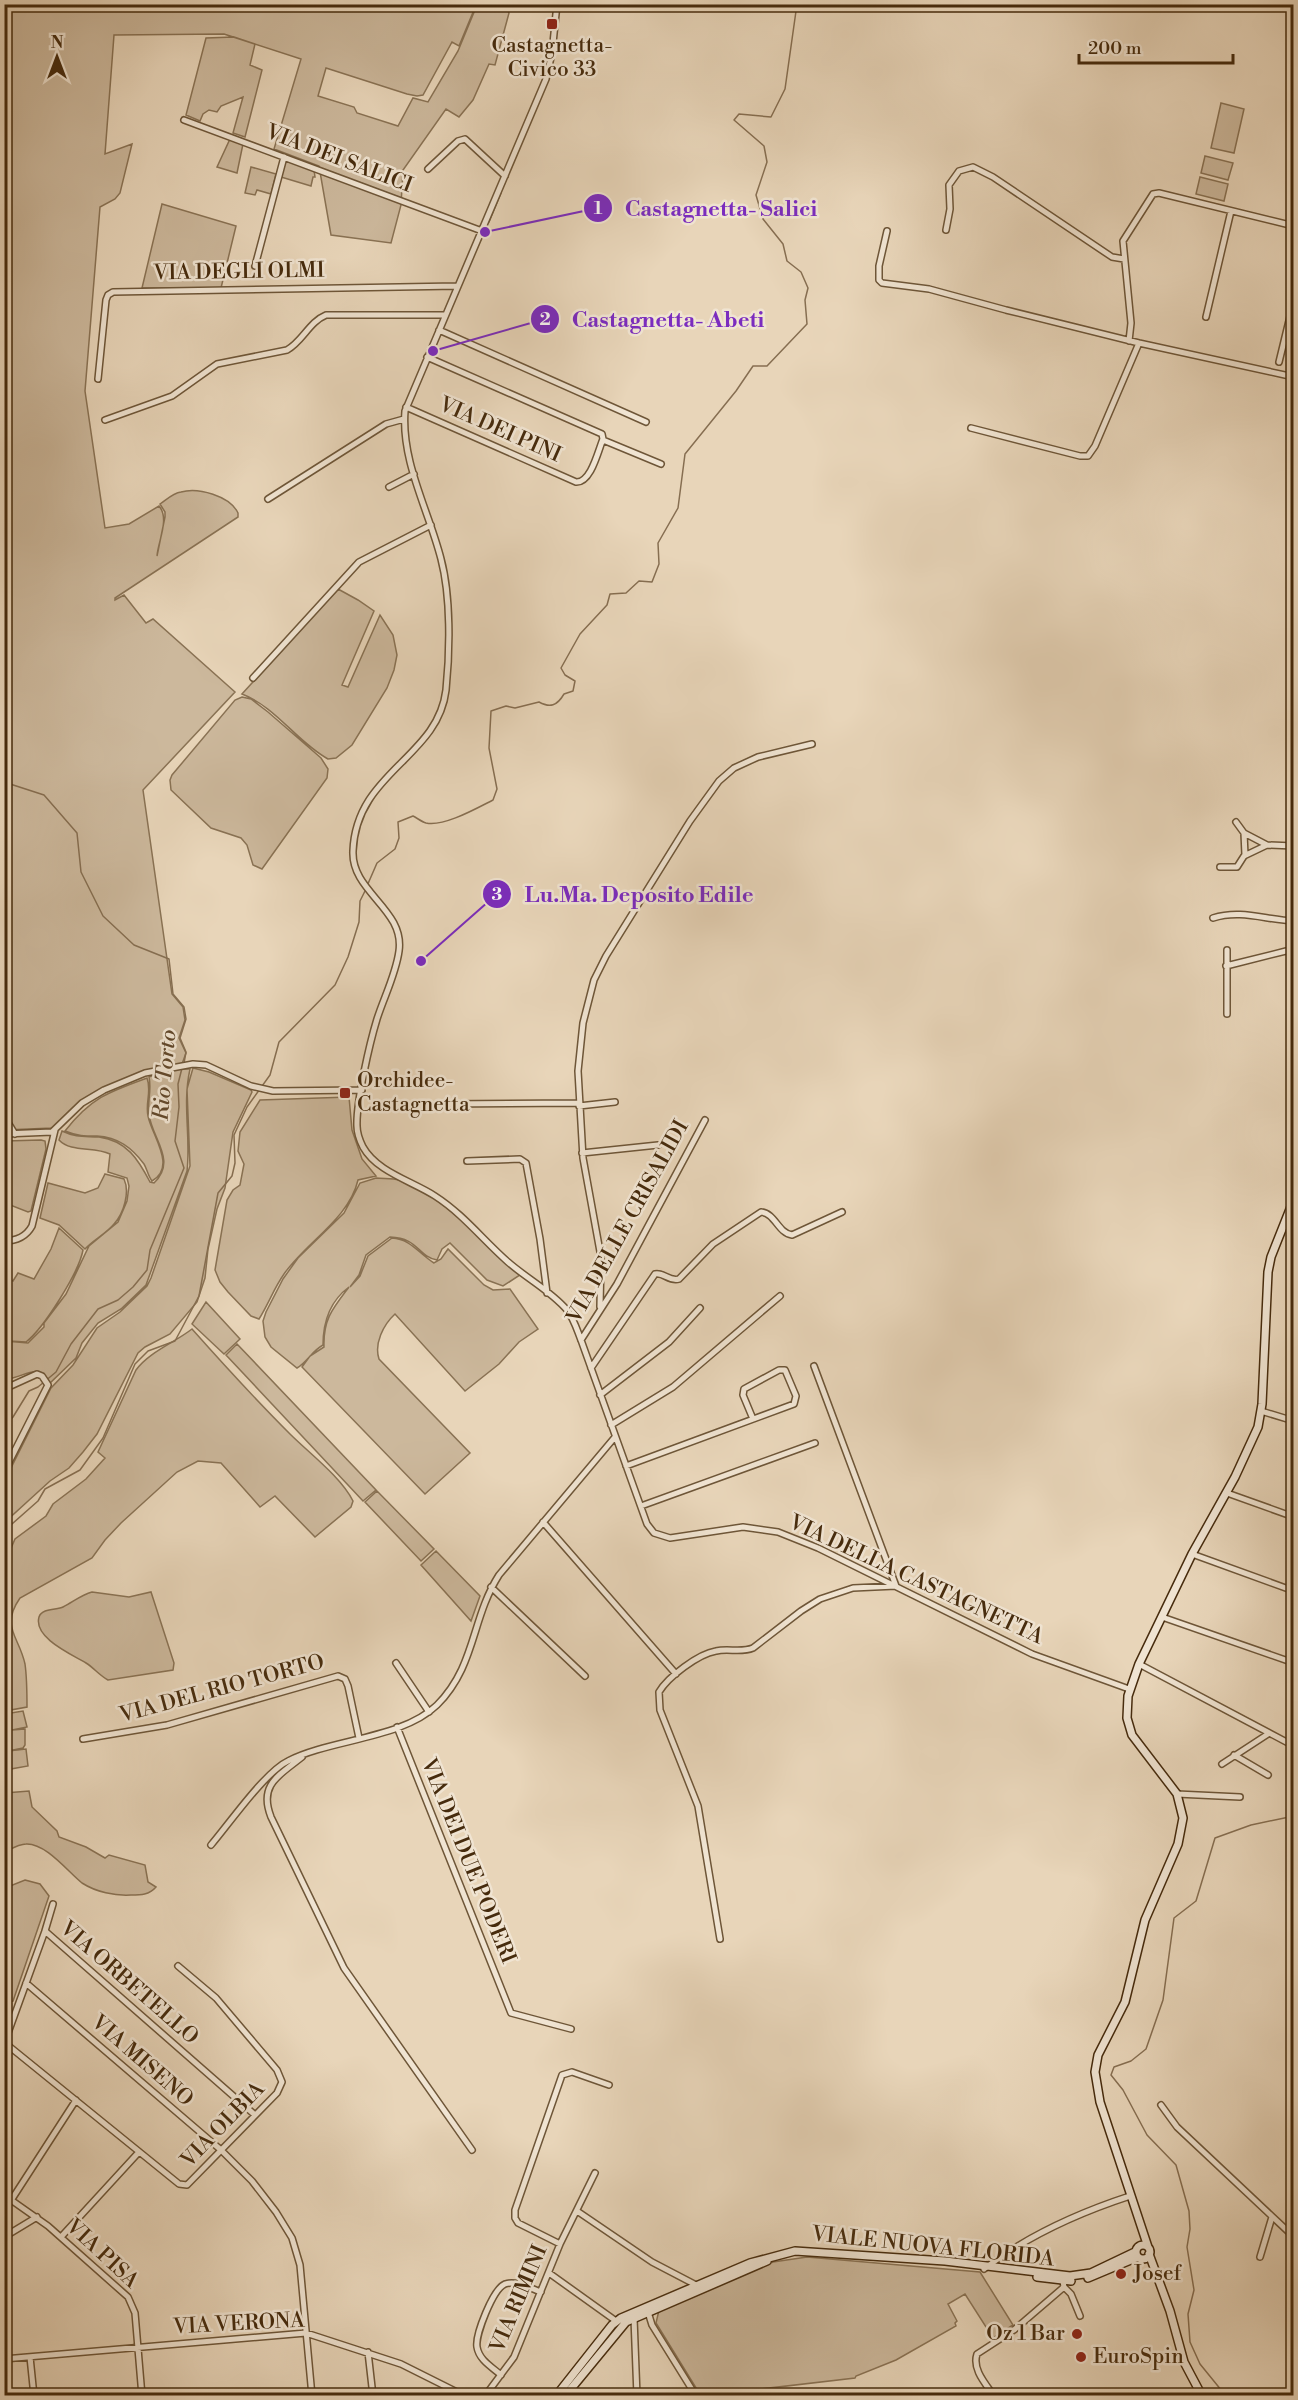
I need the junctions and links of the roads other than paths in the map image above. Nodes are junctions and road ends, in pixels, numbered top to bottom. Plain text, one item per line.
1 (557, 4) edge
2 (184, 120) dead end
3 (284, 157) junction
4 (428, 169) dead end
5 (505, 176) junction
6 (1231, 211) junction
7 (1293, 226) edge
8 (946, 230) dead end
9 (482, 231) junction
10 (888, 231) dead end
11 (1124, 259) junction
12 (255, 266) dead end
13 (458, 286) junction
14 (1293, 300) edge
15 (445, 315) junction
16 (1206, 317) dead end
17 (439, 330) junction
18 (1130, 341) junction
19 (1139, 343) junction
20 (427, 357) junction
21 (1279, 362) dead end
22 (1293, 377) edge
23 (98, 379) dead end
24 (406, 407) junction
25 (404, 419) junction
26 (105, 420) dead end
27 (646, 422) dead end
28 (971, 428) dead end
29 (603, 440) junction
30 (661, 464) dead end
31 (414, 474) junction
32 (388, 487) dead end
33 (268, 499) dead end
34 (431, 525) junction
35 (253, 678) dead end
36 (812, 744) dead end
37 (1236, 822) dead end
38 (1244, 833) junction
39 (1267, 845) junction
40 (1293, 846) edge
41 (1245, 855) junction
42 (1220, 867) dead end
43 (1213, 918) dead end
44 (1293, 921) edge
45 (1293, 948) edge
46 (1227, 950) dead end
47 (1226, 966) junction
48 (1227, 1014) dead end
49 (362, 1090) junction
50 (615, 1102) dead end
51 (443, 1104) dead end
52 (579, 1105) junction
53 (4, 1116) edge
54 (705, 1120) dead end
55 (55, 1130) junction
56 (4, 1134) edge
57 (15, 1134) junction
58 (658, 1144) dead end
59 (582, 1153) junction
60 (467, 1161) dead end
61 (1293, 1200) edge
62 (842, 1212) dead end
63 (4, 1241) edge
64 (547, 1293) junction
65 (780, 1296) dead end
66 (600, 1307) junction
67 (700, 1308) dead end
68 (581, 1340) junction
69 (814, 1366) dead end
70 (591, 1368) junction
71 (5, 1387) edge
72 (600, 1395) junction
73 (1262, 1411) junction
74 (753, 1419) junction
75 (1293, 1421) edge
76 (611, 1425) junction
77 (615, 1437) junction
78 (815, 1443) dead end
79 (626, 1466) junction
80 (4, 1472) edge
81 (1227, 1493) junction
82 (641, 1506) junction
83 (1293, 1517) edge
84 (543, 1522) junction
85 (1192, 1554) junction
86 (896, 1586) junction
87 (491, 1587) junction
88 (1293, 1591) edge
89 (1161, 1617) junction
90 (396, 1663) dead end
91 (1293, 1663) edge
92 (1139, 1664) junction
93 (676, 1674) junction
94 (585, 1676) dead end
95 (1130, 1689) junction
96 (429, 1712) junction
97 (397, 1727) junction
98 (1268, 1734) junction
99 (359, 1738) junction
100 (83, 1739) dead end
101 (1293, 1746) edge
102 (305, 1754) junction
103 (1234, 1755) junction
104 (1222, 1764) dead end
105 (1268, 1775) dead end
106 (1177, 1794) junction
107 (1240, 1797) dead end
108 (211, 1845) dead end
109 (53, 1904) dead end
110 (45, 1931) junction
111 (720, 1939) dead end
112 (178, 1966) dead end
113 (26, 1983) junction
114 (570, 2029) dead end
115 (5, 2044) edge
116 (609, 2085) dead end
117 (76, 2100) junction
118 (1161, 2105) dead end
119 (255, 2115) junction
120 (221, 2150) junction
121 (472, 2150) dead end
122 (139, 2152) junction
123 (595, 2173) dead end
124 (4, 2195) edge
125 (1130, 2196) junction
126 (12, 2199) junction
127 (1133, 2206) junction
128 (577, 2211) junction
129 (37, 2217) junction
130 (1272, 2217) junction
131 (4, 2237) edge
132 (61, 2237) junction
133 (1293, 2237) edge
134 (560, 2244) junction
135 (1149, 2250) junction
136 (1138, 2254) junction
137 (1260, 2257) dead end
138 (986, 2267) junction
139 (1155, 2270) junction
140 (549, 2273) junction
141 (1064, 2284) junction
142 (700, 2287) junction
143 (541, 2292) junction
144 (648, 2312) junction
145 (1080, 2316) dead end
146 (634, 2318) junction
147 (616, 2321) junction
148 (306, 2333) junction
149 (138, 2347) junction
150 (368, 2352) junction
151 (30, 2356) junction
152 (4, 2359) edge
153 (501, 2375) junction
154 (34, 2396) edge
155 (142, 2396) edge
156 (312, 2396) edge
157 (373, 2396) edge
158 (465, 2396) edge
159 (484, 2396) edge
160 (556, 2396) edge
161 (564, 2396) edge
162 (637, 2396) edge
163 (696, 2396) edge
164 (994, 2396) edge
165 (1202, 2396) edge

1 - 5 street, VIA DELLA CASTAGNETTA
2 - 3 street, VIA DEI SALICI
3 - 9 street, VIA DEI SALICI
3 - 12 street
4 - 5 street
5 - 9 street, VIA DELLA CASTAGNETTA
6 - 7 street
6 - 11 street
6 - 16 street
8 - 11 street
9 - 13 street, VIA DELLA CASTAGNETTA
10 - 18 street
11 - 18 street
13 - 15 street, VIA DELLA CASTAGNETTA
13 - 23 street, VIA DEGLI OLMI
14 - 21 street
15 - 17 street, VIA DELLA CASTAGNETTA
15 - 26 street
17 - 20 street, VIA DELLA CASTAGNETTA
17 - 27 street
18 - 19 street
19 - 22 street
19 - 28 street
20 - 24 street, VIA DELLA CASTAGNETTA
20 - 29 street
24 - 25 street, VIA DELLA CASTAGNETTA
24 - 29 street, VIA DEI PINI
25 - 31 street, VIA DELLA CASTAGNETTA
25 - 33 street
29 - 30 street
31 - 32 street
31 - 34 street, VIA DELLA CASTAGNETTA
34 - 35 street
34 - 49 street, VIA DELLA CASTAGNETTA
36 - 52 street
37 - 38 street
38 - 39 street
38 - 41 street
39 - 40 street
39 - 41 street
41 - 42 street
43 - 44 street
45 - 47 street
46 - 47 street
47 - 48 street
49 - 55 street
49 - 64 street, VIA DELLA CASTAGNETTA
50 - 52 street
51 - 52 street
52 - 59 street
53 - 57 street
54 - 66 street, VIA DELLE CRISALIDI
55 - 57 street
55 - 63 street
56 - 57 street
58 - 59 street
59 - 66 street
60 - 64 street
61 - 73 main road
62 - 70 street
64 - 68 street, VIA DELLA CASTAGNETTA
65 - 76 street
66 - 68 street, VIA DELLE CRISALIDI
67 - 72 street
68 - 70 street, VIA DELLA CASTAGNETTA
69 - 86 street
70 - 72 street, VIA DELLA CASTAGNETTA
71 - 80 street
72 - 76 street, VIA DELLA CASTAGNETTA
73 - 75 street
73 - 81 main road
74 - 74 street
74 - 79 street
76 - 77 street, VIA DELLA CASTAGNETTA
77 - 79 street, VIA DELLA CASTAGNETTA
77 - 84 street
78 - 82 street
79 - 82 street, VIA DELLA CASTAGNETTA
81 - 83 street
81 - 85 main road
82 - 86 street, VIA DELLA CASTAGNETTA
84 - 87 street
84 - 93 street
85 - 88 street
85 - 89 main road
86 - 93 street
86 - 95 street, VIA DELLA CASTAGNETTA
87 - 94 street
87 - 96 street
89 - 91 street
89 - 92 main road
90 - 96 street
92 - 95 main road
92 - 98 street
93 - 111 street
95 - 106 main road
96 - 97 street
97 - 99 street
97 - 114 street, VIA DEI DUE PODERI
98 - 101 street
98 - 103 street
99 - 100 street, VIA DEL RIO TORTO
99 - 102 street
102 - 108 street
102 - 121 street
103 - 104 street
103 - 105 street
106 - 107 street
106 - 125 main road
109 - 110 street
110 - 113 street, VIA ORBETELLO
110 - 119 street, VIA ORBETELLO
112 - 119 street, VIA OLBIA
113 - 115 street, VIA ORBETELLO
113 - 120 street, VIA MISENO
115 - 117 street, VIA OLBIA
116 - 134 street
117 - 122 street, VIA OLBIA
117 - 126 street
118 - 130 street
119 - 120 street, VIA OLBIA
120 - 122 street, VIA OLBIA
120 - 148 street, VIA MISENO
122 - 132 street
123 - 128 street, VIA RIMINI
124 - 126 street, VIA PISA
125 - 127 main road
125 - 138 street
126 - 129 street, VIA PISA
127 - 135 main road
127 - 136 main road
128 - 134 street, VIA RIMINI
128 - 142 street
129 - 131 street
129 - 132 street, VIA PISA
130 - 133 street
130 - 137 street
132 - 149 street, VIA PISA
134 - 140 street, VIA RIMINI
135 - 136 main road
135 - 136 main road
135 - 139 main road
136 - 138 main road, VIALE NUOVA FLORIDA
136 - 139 main road
136 - 141 main road, VIALE NUOVA FLORIDA
138 - 141 main road, VIALE NUOVA FLORIDA
138 - 142 main road, VIALE NUOVA FLORIDA
139 - 165 main road
140 - 143 street, VIA RIMINI
140 - 147 street
141 - 145 street
141 - 164 street
142 - 144 main road, VIALE NUOVA FLORIDA
142 - 147 main road, VIALE NUOVA FLORIDA
143 - 153 street, VIA RIMINI
143 - 153 street
144 - 146 main road, VIALE NUOVA FLORIDA
144 - 163 street
146 - 161 main road, VIALE NUOVA FLORIDA
146 - 162 street
147 - 160 main road, VIALE NUOVA FLORIDA
148 - 149 street, VIA VERONA
148 - 150 street, VIA VERONA
148 - 156 street, VIA MISENO
149 - 151 street, VIA VERONA
149 - 155 street, VIA PISA
150 - 157 street
150 - 158 street, VIA VERONA
151 - 152 street, VIA VERONA
151 - 154 street
153 - 159 street, VIA RIMINI

